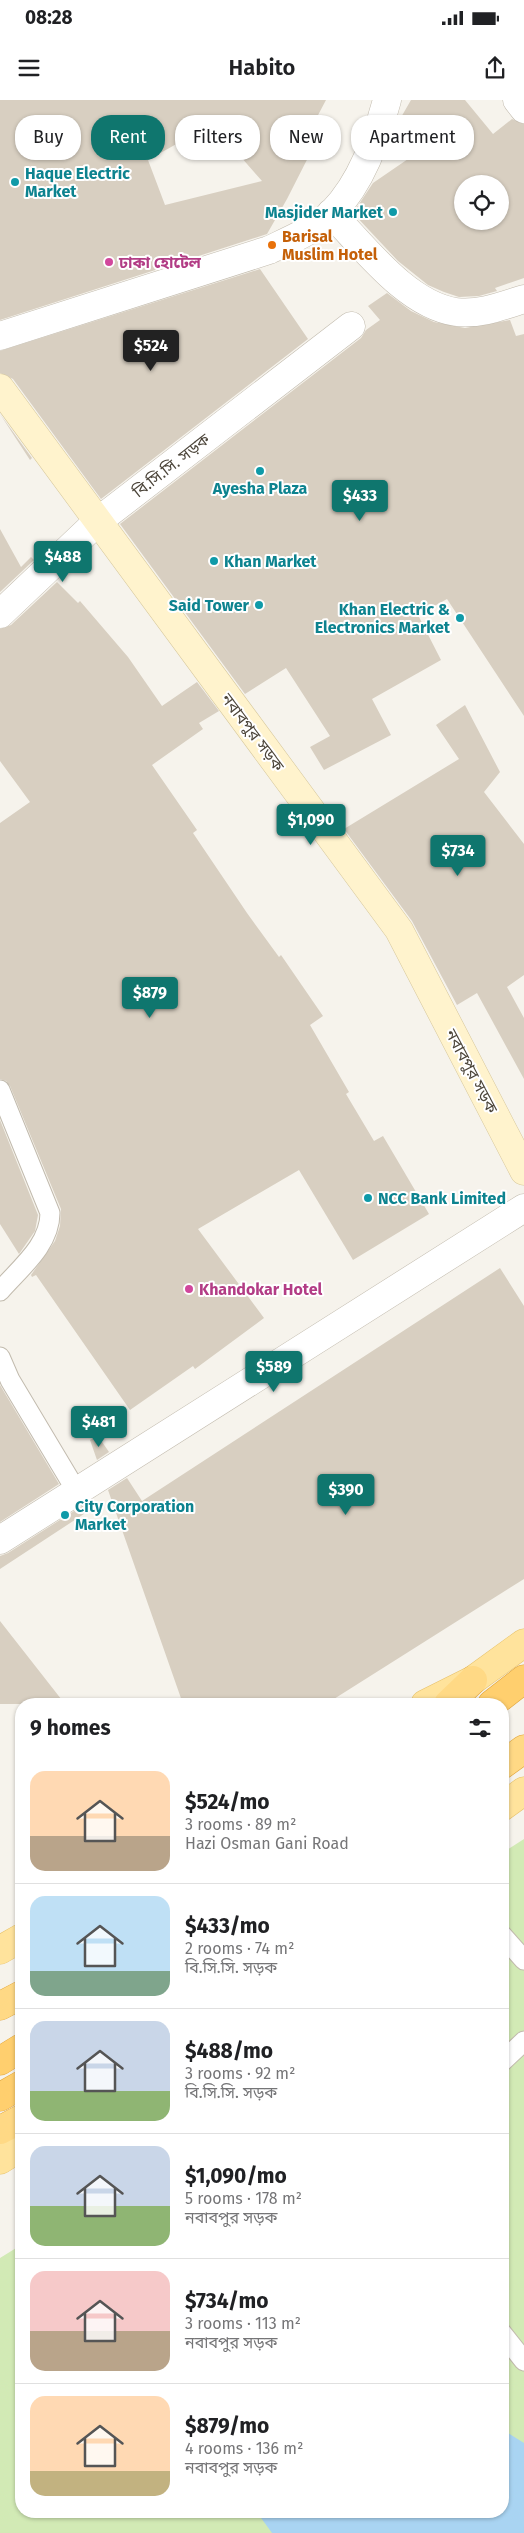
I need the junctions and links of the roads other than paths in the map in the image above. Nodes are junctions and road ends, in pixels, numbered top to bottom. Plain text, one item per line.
1 (387, 100) edge
2 (517, 100) edge
3 (524, 110) edge
4 (331, 213) junction
5 (524, 299) edge
6 (350, 326) dead end
7 (0, 336) edge
8 (0, 388) edge
9 (97, 522) junction
10 (0, 614) edge
11 (0, 1090) edge
12 (524, 1170) edge
13 (524, 1208) edge
14 (0, 1291) edge
15 (0, 1357) edge
16 (77, 1492) junction
17 (0, 1540) edge
18 (524, 1643) edge
19 (524, 1678) edge
20 (473, 1680) junction
21 (437, 1698) edge
22 (454, 1698) edge
23 (499, 1698) edge
24 (524, 1702) edge
25 (509, 1714) edge
26 (524, 1749) edge
27 (509, 1760) edge
28 (524, 1791) edge
29 (509, 1802) edge
30 (15, 1941) edge
31 (509, 1943) edge
32 (0, 1950) edge
33 (524, 1960) edge
34 (15, 1998) edge
35 (0, 2006) edge
36 (524, 2041) edge
37 (15, 2052) edge
38 (509, 2055) edge
39 (0, 2061) edge
40 (15, 2088) edge
41 (0, 2097) edge
42 (15, 2122) edge
43 (0, 2130) edge
44 (15, 2151) edge
45 (0, 2160) edge
46 (509, 2341) edge
47 (524, 2360) edge

1 - 4 street
2 - 3 street
4 - 5 street
4 - 7 street
6 - 9 street, বি.সি.সি. সড়ক
8 - 9 main road, নবাবপুর সড়ক
9 - 10 street, বি.সি.সি. সড়ক
9 - 12 main road, নবাবপুর সড়ক
11 - 14 lane
13 - 16 street
15 - 16 lane
16 - 17 street
18 - 20 main road
19 - 23 highway
20 - 21 main road
20 - 22 highway
24 - 25 highway
26 - 27 highway
28 - 29 main road
30 - 32 main road
31 - 33 lane
34 - 35 highway
36 - 38 lane
37 - 39 highway
40 - 41 highway
42 - 43 highway
44 - 45 main road
46 - 47 lane

